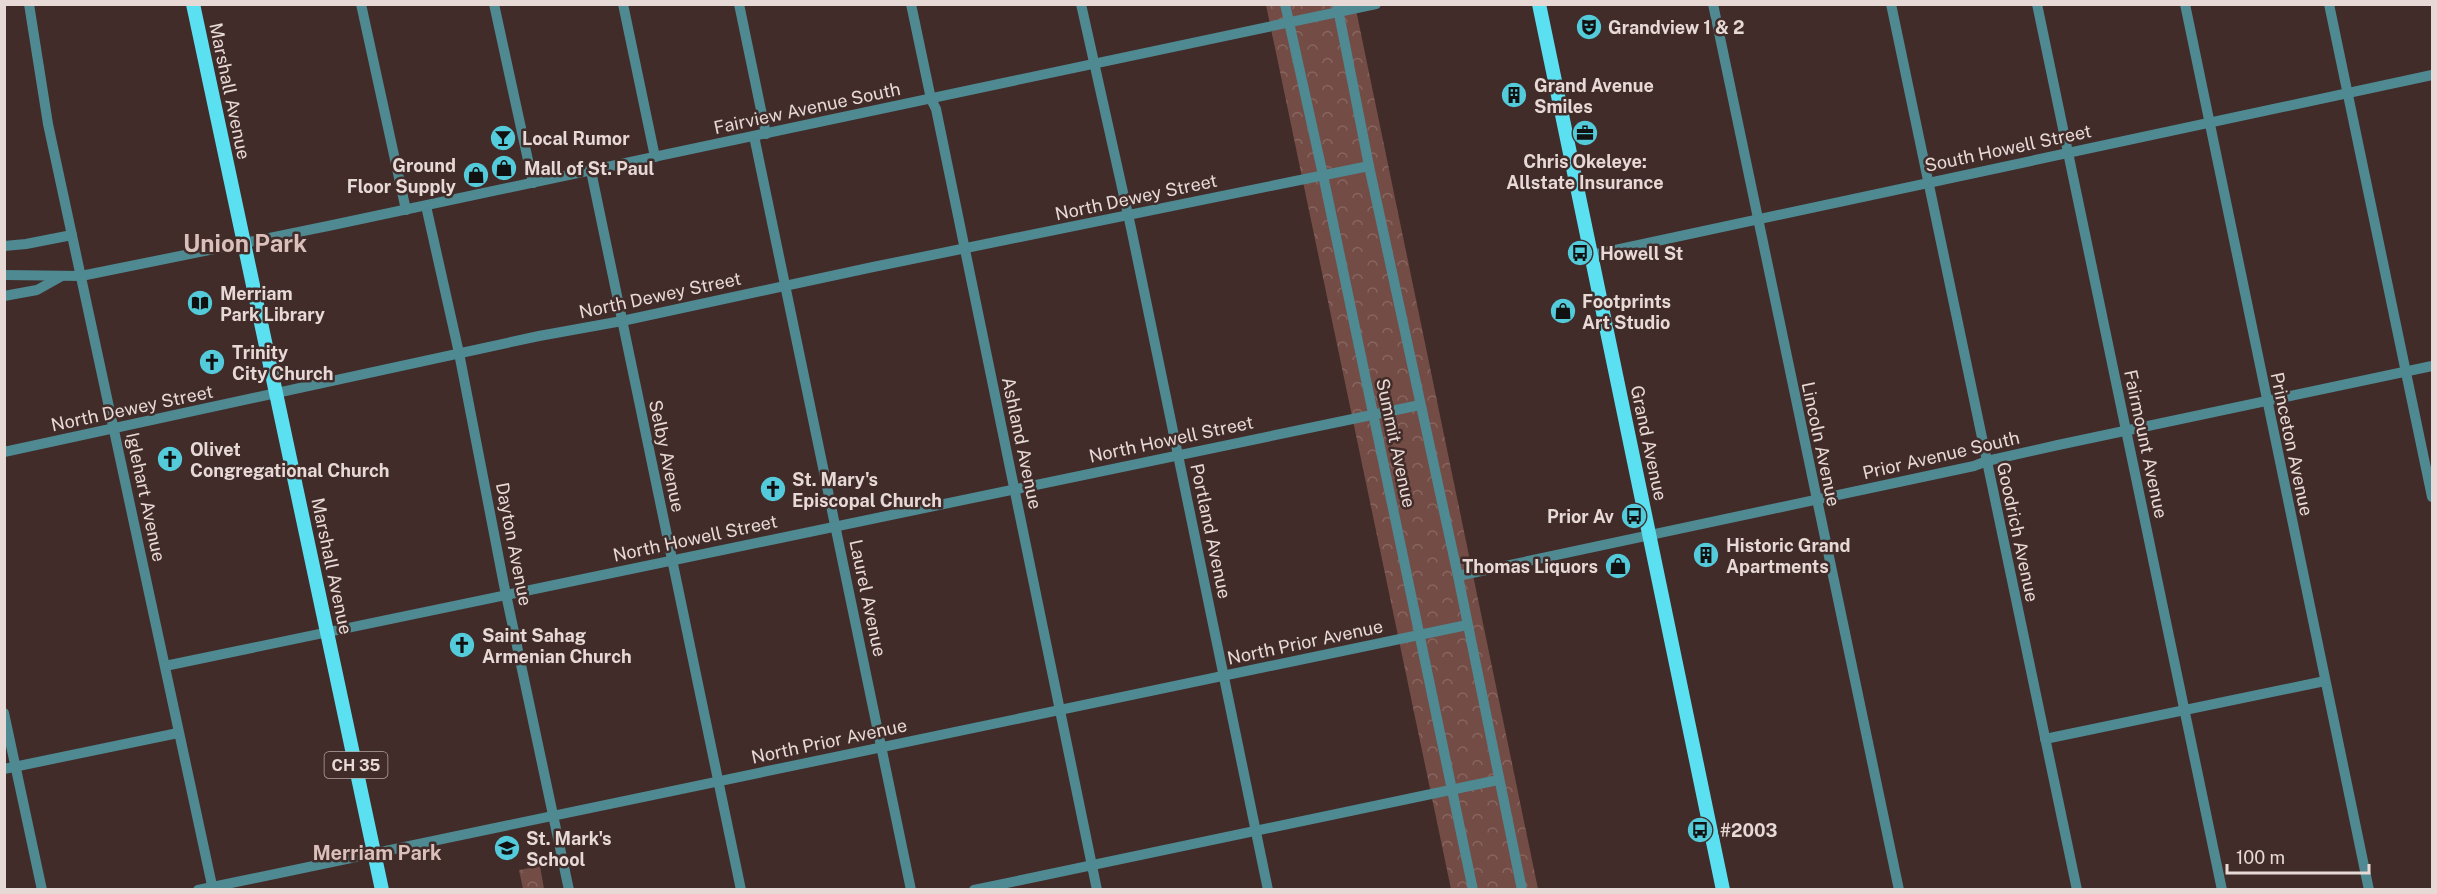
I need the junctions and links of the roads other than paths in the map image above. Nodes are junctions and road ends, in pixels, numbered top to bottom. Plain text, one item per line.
1 (29, 4) edge
2 (193, 4) edge
3 (361, 4) edge
4 (494, 4) edge
5 (623, 4) edge
6 (739, 4) edge
7 (911, 4) edge
8 (1081, 4) edge
9 (1285, 4) edge
10 (1376, 4) edge
11 (1539, 4) edge
12 (1713, 4) edge
13 (1892, 4) edge
14 (2037, 4) edge
15 (2186, 4) edge
16 (2329, 4) edge
17 (1338, 8) edge
18 (1289, 23) junction
19 (1093, 64) junction
20 (2433, 75) edge
21 (2347, 92) junction
22 (931, 99) junction
23 (2210, 122) junction
24 (766, 134) junction
25 (754, 136) junction
26 (2068, 152) junction
27 (655, 157) junction
28 (1369, 166) junction
29 (591, 171) junction
30 (1323, 176) junction
31 (533, 183) junction
32 (1929, 183) junction
33 (426, 206) junction
34 (406, 210) junction
35 (1127, 216) junction
36 (1757, 220) junction
37 (72, 235) junction
38 (245, 243) junction
39 (4, 246) edge
40 (965, 249) junction
41 (1592, 255) junction
42 (4, 275) edge
43 (62, 276) junction
44 (81, 276) junction
45 (785, 285) junction
46 (4, 296) edge
47 (622, 321) junction
48 (459, 353) junction
49 (2433, 366) edge
50 (2405, 371) junction
51 (276, 393) junction
52 (2267, 401) junction
53 (1420, 405) junction
54 (1374, 415) junction
55 (115, 428) junction
56 (2126, 430) junction
57 (4, 452) edge
58 (1178, 455) junction
59 (1987, 461) junction
60 (1014, 489) junction
61 (2433, 497) edge
62 (1816, 500) junction
63 (836, 526) junction
64 (1649, 534) junction
65 (672, 560) junction
66 (1458, 576) junction
67 (506, 594) junction
68 (1467, 624) junction
69 (328, 633) junction
70 (1419, 635) junction
71 (165, 666) junction
72 (1224, 676) junction
73 (2325, 681) junction
74 (1059, 709) junction
75 (2184, 711) junction
76 (4, 713) edge
77 (178, 733) junction
78 (2045, 739) junction
79 (882, 747) junction
80 (16, 766) junction
81 (4, 768) edge
82 (1498, 780) junction
83 (718, 781) junction
84 (1452, 790) junction
85 (554, 815) junction
86 (1256, 830) junction
87 (374, 852) junction
88 (1092, 865) junction
89 (213, 888) edge
90 (42, 890) edge
91 (198, 890) edge
92 (382, 890) edge
93 (570, 890) edge
94 (741, 890) edge
95 (912, 890) edge
96 (974, 890) edge
97 (1097, 890) edge
98 (1268, 890) edge
99 (1473, 890) edge
100 (1522, 890) edge
101 (1723, 890) edge
102 (1899, 890) edge
103 (2077, 890) edge
104 (2222, 890) edge
105 (2369, 890) edge

1 - 37 street, Iglehart Avenue
2 - 38 main road, Marshall Avenue / CH 35
3 - 34 street
4 - 31 street
5 - 27 street
6 - 24 street
7 - 22 street, Ashland Avenue
8 - 19 street, Portland Avenue
9 - 18 street, Summit Avenue
10 - 17 street, Fairview Avenue South
11 - 41 main road, Grand Avenue
12 - 36 street, Lincoln Avenue
13 - 32 street, Goodrich Avenue
14 - 26 street, Fairmount Avenue
15 - 23 street, Princeton Avenue
16 - 21 street
17 - 18 street, Fairview Avenue South
17 - 28 street, Summit Avenue
18 - 19 street, Fairview Avenue South
18 - 30 street, Summit Avenue
19 - 22 street, Fairview Avenue South
19 - 35 street, Portland Avenue
20 - 21 street, South Howell Street
21 - 23 street, South Howell Street
21 - 50 street
22 - 24 street, Fairview Avenue South
22 - 40 street, Ashland Avenue
23 - 26 street, South Howell Street
23 - 52 street, Princeton Avenue
24 - 25 street, Fairview Avenue South
25 - 27 street, Fairview Avenue South
25 - 45 street, Laurel Avenue
26 - 32 street, South Howell Street
26 - 56 street, Fairmount Avenue
27 - 29 street, Fairview Avenue South
28 - 30 street, North Dewey Street
28 - 53 street, Summit Avenue
29 - 31 street, Fairview Avenue South
29 - 47 street, Selby Avenue
30 - 35 street, North Dewey Street
30 - 54 street, Summit Avenue
31 - 33 street, Fairview Avenue South
32 - 36 street, South Howell Street
32 - 59 street, Goodrich Avenue
33 - 34 street, Fairview Avenue South
33 - 48 street, Dayton Avenue
34 - 38 street, Fairview Avenue South
35 - 40 street, North Dewey Street
35 - 58 street, Portland Avenue
36 - 41 street, South Howell Street
36 - 62 street, Lincoln Avenue
37 - 39 street
37 - 44 street, Iglehart Avenue
38 - 44 street, Fairview Avenue South
38 - 51 main road, Marshall Avenue / CH 35
40 - 45 street, North Dewey Street
40 - 60 street, Ashland Avenue
41 - 64 main road, Grand Avenue
42 - 43 street, Fairview Avenue South
43 - 44 street, Fairview Avenue South
43 - 46 street
44 - 55 street, Iglehart Avenue
45 - 47 street, North Dewey Street
45 - 63 street, Laurel Avenue
47 - 48 street, North Dewey Street
47 - 65 street, Selby Avenue
48 - 51 street, North Dewey Street
48 - 67 street, Dayton Avenue
49 - 50 street, Prior Avenue South
50 - 52 street, Prior Avenue South
50 - 61 street
51 - 55 street, North Dewey Street
51 - 69 main road, Marshall Avenue / CH 35
52 - 56 street, Prior Avenue South
52 - 73 street, Princeton Avenue
53 - 54 street
53 - 66 street, Summit Avenue
54 - 58 street, North Howell Street
54 - 70 street, Summit Avenue
55 - 57 street, North Dewey Street
55 - 71 street, Iglehart Avenue
56 - 59 street, Prior Avenue South
56 - 75 street, Fairmount Avenue
58 - 60 street, North Howell Street
58 - 72 street, Portland Avenue
59 - 62 street, Prior Avenue South
59 - 78 street, Goodrich Avenue
60 - 63 street, North Howell Street
60 - 74 street, Ashland Avenue
62 - 64 street, Prior Avenue South
62 - 102 street, Lincoln Avenue
63 - 65 street, North Howell Street
63 - 79 street, Laurel Avenue
64 - 66 street, Prior Avenue South
64 - 101 main road, Grand Avenue
65 - 67 street, North Howell Street
65 - 83 street, Selby Avenue
66 - 68 street, Summit Avenue
67 - 69 street, North Howell Street
67 - 85 street, Dayton Avenue
68 - 70 street, North Prior Avenue
68 - 82 street, Summit Avenue
69 - 71 street, North Howell Street
69 - 87 main road, Marshall Avenue / CH 35
70 - 72 street, North Prior Avenue
70 - 84 street, Summit Avenue
71 - 77 street, Iglehart Avenue
72 - 74 street, North Prior Avenue
72 - 86 street, Portland Avenue
73 - 75 street
73 - 105 street, Princeton Avenue
74 - 79 street, North Prior Avenue
74 - 88 street, Ashland Avenue
75 - 78 street
75 - 104 street, Fairmount Avenue
76 - 80 street
77 - 80 street
77 - 89 street, Iglehart Avenue
78 - 103 street, Goodrich Avenue
79 - 83 street, North Prior Avenue
79 - 95 street, Laurel Avenue
80 - 81 street
80 - 90 street
82 - 84 street
82 - 100 street, Summit Avenue
83 - 85 street, North Prior Avenue
83 - 94 street, Selby Avenue
84 - 86 street
84 - 99 street, Summit Avenue
85 - 87 street, North Prior Avenue
85 - 93 street, Dayton Avenue
86 - 88 street
86 - 98 street, Portland Avenue
87 - 89 street, North Prior Avenue
87 - 92 main road, Marshall Avenue / CH 35
88 - 96 street
88 - 97 street, Ashland Avenue
89 - 91 street, North Prior Avenue

